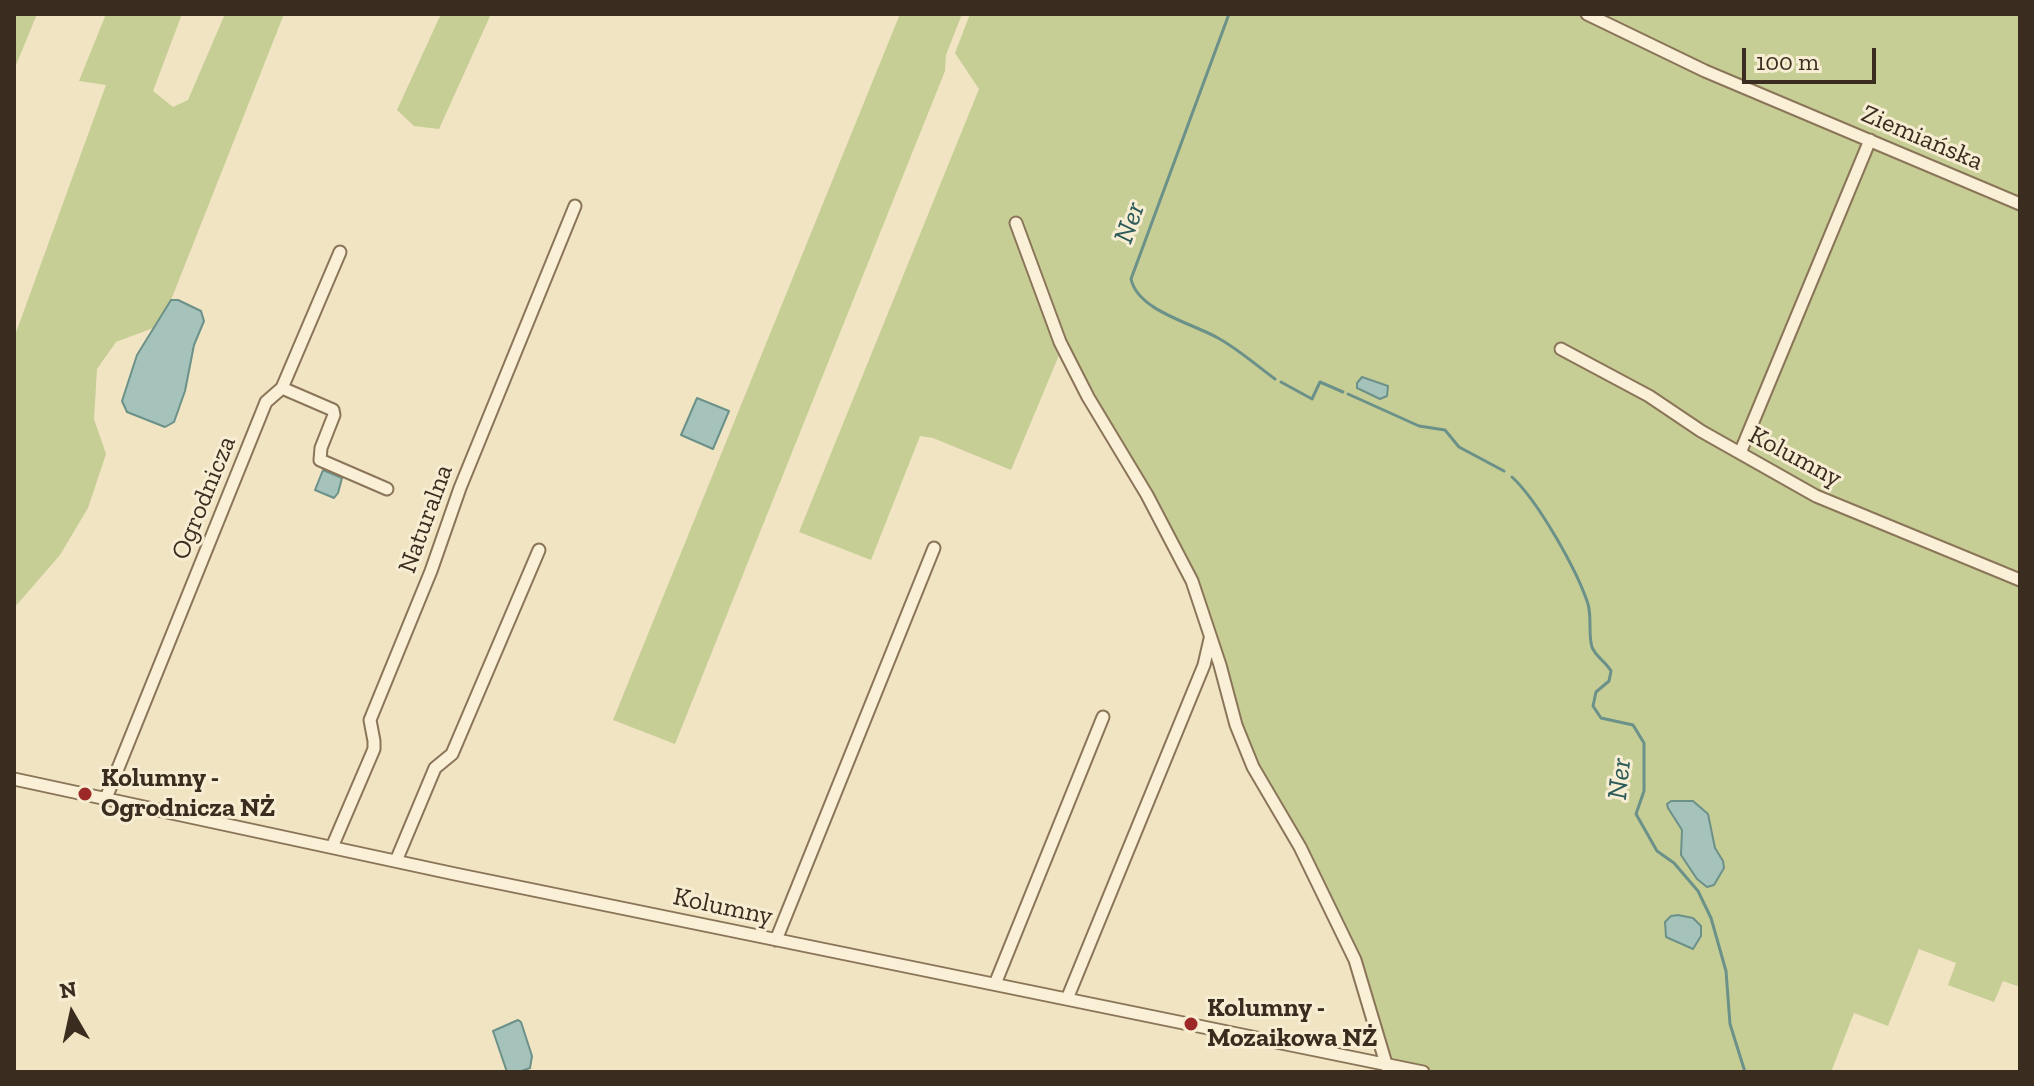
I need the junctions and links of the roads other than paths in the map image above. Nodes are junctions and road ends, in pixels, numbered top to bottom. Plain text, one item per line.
1 (1587, 14) edge
2 (1870, 140) junction
3 (2020, 204) edge
4 (575, 206) dead end
5 (1016, 223) dead end
6 (340, 252) dead end
7 (1561, 349) dead end
8 (282, 388) junction
9 (1740, 453) junction
10 (387, 489) dead end
11 (934, 548) dead end
12 (539, 550) dead end
13 (2020, 580) edge
14 (1210, 639) junction
15 (1103, 717) dead end
16 (14, 779) edge
17 (106, 798) junction
18 (332, 847) junction
19 (396, 861) junction
20 (776, 940) junction
21 (995, 984) junction
22 (1067, 999) junction
23 (1387, 1068) edge
24 (1423, 1072) edge

1 - 2 street, Ziemiańska
2 - 3 street, Ziemiańska
2 - 9 street
4 - 18 street, Naturalna
5 - 14 street
6 - 8 street, Ogrodnicza
7 - 9 street, Kolumny
8 - 10 street
8 - 17 street, Ogrodnicza
9 - 13 street, Kolumny
11 - 20 street
12 - 19 street
14 - 22 street
14 - 23 street
15 - 21 street
16 - 17 street, Kolumny
17 - 18 street, Kolumny
18 - 19 street, Kolumny
19 - 20 street, Kolumny
20 - 21 street, Kolumny
21 - 22 street, Kolumny
22 - 23 street, Kolumny
23 - 24 street, Kolumny

